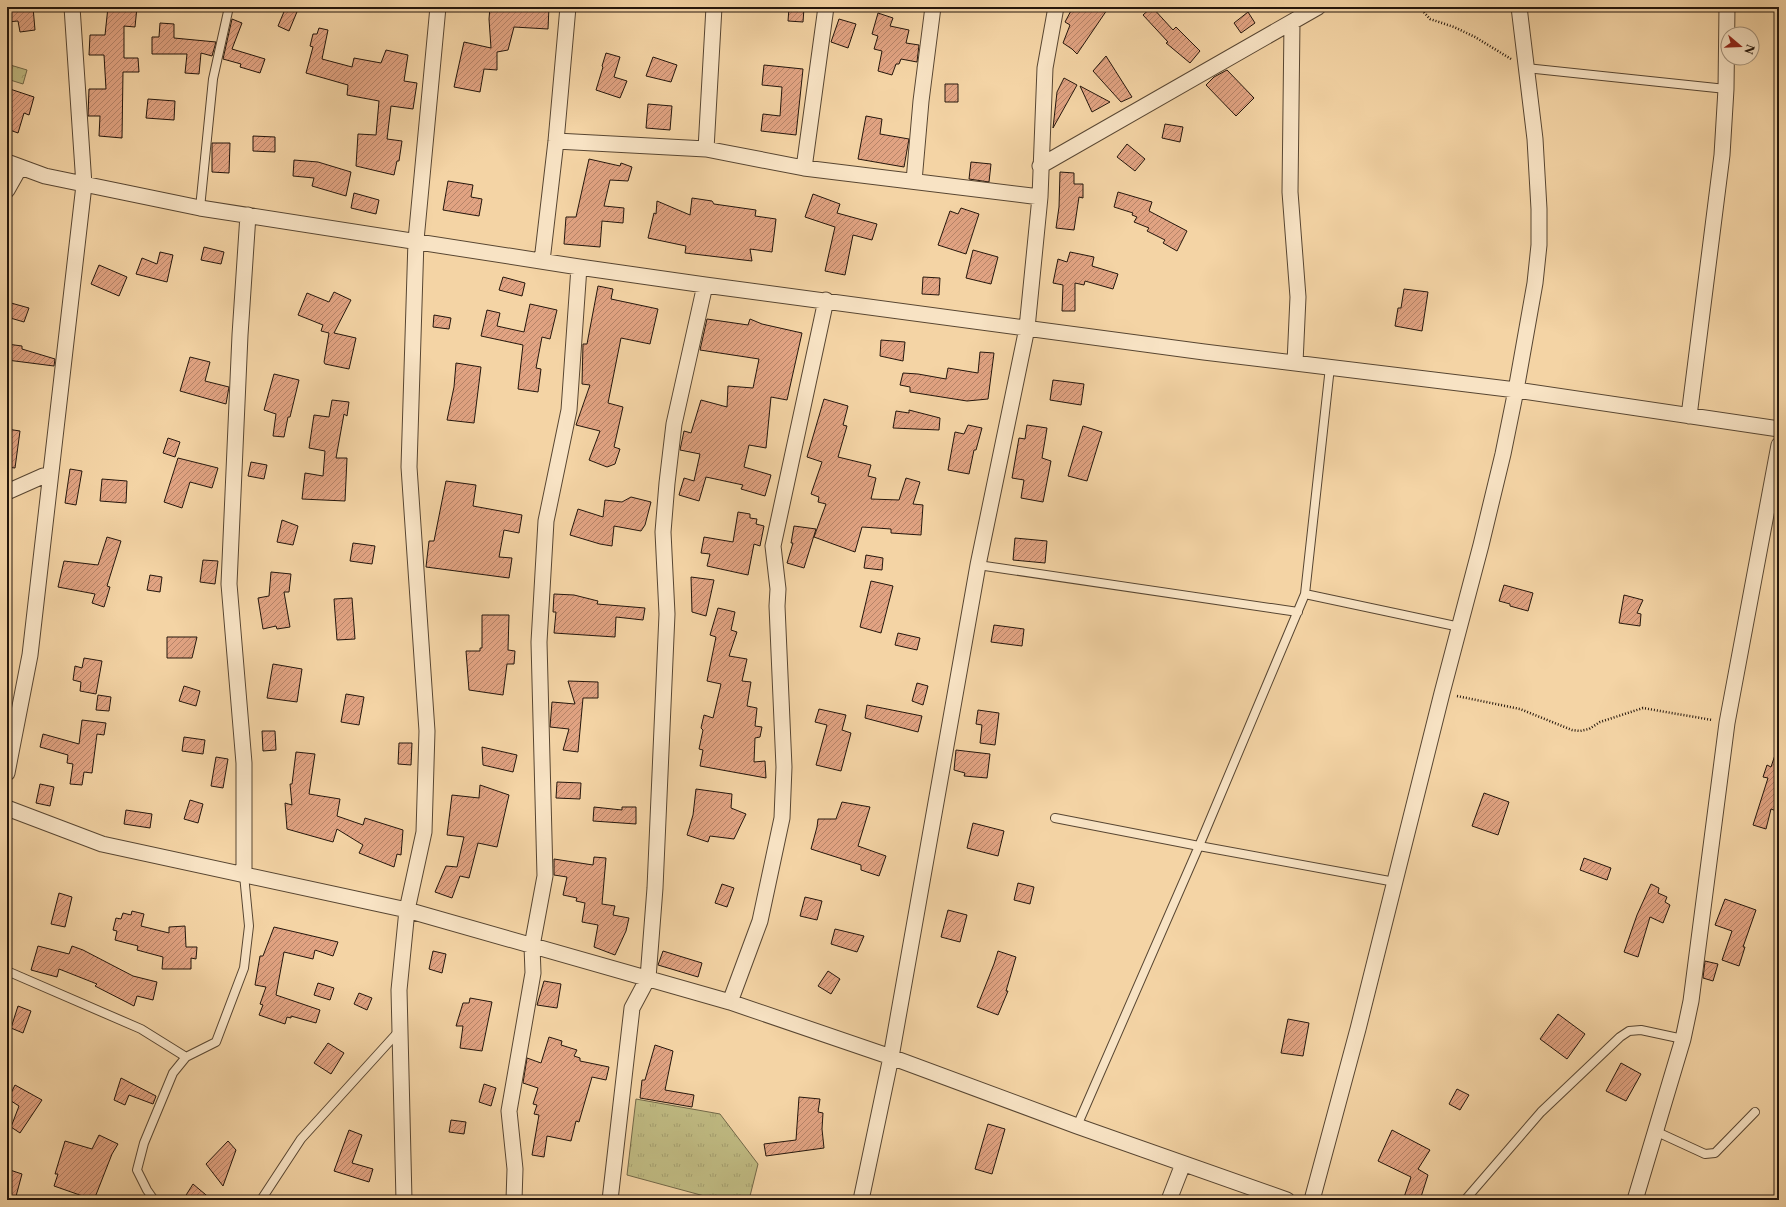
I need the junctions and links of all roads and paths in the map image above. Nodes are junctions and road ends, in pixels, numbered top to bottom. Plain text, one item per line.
1 (72, 7) edge
2 (229, 7) edge
3 (438, 7) edge
4 (568, 7) edge
5 (714, 7) edge
6 (826, 7) edge
7 (933, 7) edge
8 (1056, 7) edge
9 (1318, 7) edge
10 (1421, 7) edge
11 (1519, 7) edge
12 (1727, 7) edge
13 (1292, 22) junction
14 (1526, 68) junction
15 (1726, 89) junction
16 (556, 141) junction
17 (706, 149) junction
18 (13, 165) edge
19 (1040, 166) junction
20 (804, 168) junction
21 (914, 181) junction
22 (84, 185) junction
23 (7, 190) edge
24 (1040, 197) junction
25 (200, 208) junction
26 (248, 215) junction
27 (416, 240) junction
28 (542, 261) junction
29 (579, 267) junction
30 (705, 286) junction
31 (826, 300) junction
32 (1027, 328) junction
33 (1295, 363) junction
34 (1330, 367) junction
35 (1516, 390) junction
36 (1689, 416) junction
37 (1779, 429) edge
38 (1779, 445) edge
39 (50, 477) junction
40 (7, 492) edge
41 (978, 564) junction
42 (1305, 594) junction
43 (1298, 612) junction
44 (1460, 627) junction
45 (1442, 694) junction
46 (1727, 723) junction
47 (7, 773) edge
48 (7, 808) edge
49 (1055, 818) dead end
50 (1198, 846) junction
51 (244, 875) junction
52 (1395, 882) junction
53 (408, 910) junction
54 (532, 946) junction
55 (7, 971) edge
56 (648, 978) junction
57 (730, 1002) junction
58 (400, 1030) junction
59 (1682, 1039) junction
60 (186, 1057) junction
61 (891, 1057) junction
62 (1755, 1112) dead end
63 (1077, 1126) junction
64 (1655, 1131) junction
65 (1183, 1164) junction
66 (154, 1200) edge
67 (261, 1200) edge
68 (404, 1200) edge
69 (514, 1200) edge
70 (610, 1200) edge
71 (861, 1200) edge
72 (1169, 1200) edge
73 (1287, 1200) edge
74 (1312, 1200) edge
75 (1465, 1200) edge
76 (1635, 1200) edge

1 - 22 street
2 - 25 lane
3 - 27 street
4 - 16 street
5 - 17 street
6 - 20 street
7 - 21 street
8 - 19 street
9 - 13 street
10 - 14 path
11 - 14 street
12 - 15 street
13 - 19 street
13 - 33 street
14 - 15 lane
14 - 35 street
15 - 36 street
16 - 17 street
16 - 28 street
17 - 20 street
18 - 22 street
18 - 23 street
19 - 24 street
20 - 21 street
21 - 24 street
22 - 25 street
22 - 39 street
24 - 32 street
25 - 26 street
26 - 27 street
26 - 51 street
27 - 28 street
27 - 53 street
28 - 29 street
29 - 30 street
29 - 54 street
30 - 31 street
30 - 56 street
31 - 32 street
31 - 57 street
32 - 33 street
32 - 41 street
33 - 34 street
34 - 35 street
34 - 42 lane
35 - 36 street
35 - 44 street
36 - 37 street
38 - 46 street
39 - 40 street
39 - 47 street
41 - 43 lane
41 - 61 street
42 - 43 lane
42 - 44 lane
43 - 50 lane
44 - 45 street
45 - 46 path
45 - 52 street
46 - 59 street
48 - 51 street
49 - 50 lane
50 - 52 lane
50 - 63 lane
51 - 53 street
51 - 60 lane
52 - 74 street
53 - 54 street
53 - 58 street
54 - 56 street
54 - 69 street
55 - 60 lane
56 - 57 street
56 - 70 street
57 - 61 street
58 - 67 lane
58 - 68 street
59 - 64 street
59 - 75 lane
60 - 66 lane
61 - 63 street
61 - 71 street
62 - 64 lane
63 - 65 street
64 - 76 street
65 - 72 street
65 - 73 street

